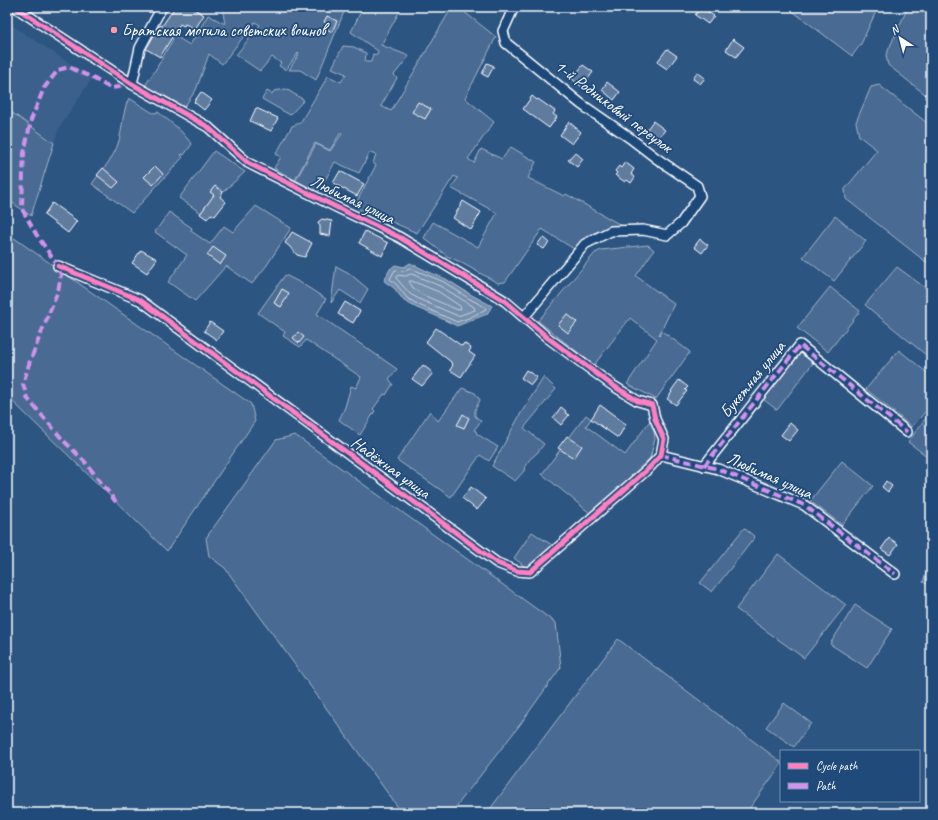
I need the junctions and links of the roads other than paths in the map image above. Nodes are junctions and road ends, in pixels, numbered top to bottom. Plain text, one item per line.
1 (15, 7) edge
2 (162, 7) edge
3 (514, 7) edge
4 (132, 84) junction
5 (58, 266) dead end
6 (524, 317) junction
7 (907, 432) dead end
8 (661, 455) junction
9 (704, 466) junction
10 (895, 574) dead end

1 - 4 street, Любимая улица
2 - 4 street
3 - 6 street, 1-й Родниковый переулок
4 - 6 street, Любимая улица
5 - 8 street, Надёжная улица
6 - 8 street, Любимая улица
7 - 9 street, Букетная улица
8 - 9 street, Любимая улица
9 - 10 street, Любимая улица

